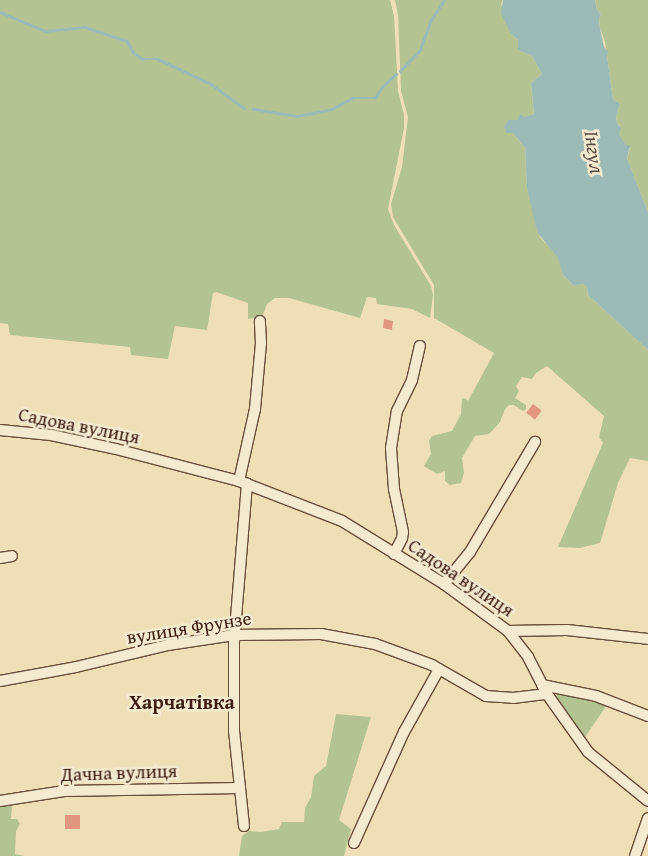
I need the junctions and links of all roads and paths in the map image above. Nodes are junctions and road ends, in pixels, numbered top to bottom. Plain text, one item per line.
1 (260, 321) dead end
2 (420, 346) dead end
3 (0, 430) edge
4 (534, 442) dead end
5 (243, 482) junction
6 (394, 554) junction
7 (12, 556) dead end
8 (0, 558) edge
9 (444, 584) junction
10 (508, 631) junction
11 (234, 635) junction
12 (648, 639) edge
13 (439, 669) junction
14 (0, 681) edge
15 (545, 690) junction
16 (648, 716) edge
17 (240, 788) junction
18 (0, 801) edge
19 (648, 801) edge
20 (648, 818) edge
21 (244, 826) dead end
22 (354, 843) dead end
23 (635, 856) edge

1 - 5 street
2 - 6 street
3 - 5 street, Садова вулиця
4 - 9 street
5 - 6 street, Садова вулиця
5 - 11 street
6 - 9 street, Садова вулиця
7 - 8 street
9 - 10 street, Садова вулиця
10 - 12 street
10 - 15 street, Садова вулиця
11 - 13 street, вулиця Фрунзе
11 - 14 street, вулиця Фрунзе
11 - 17 street
13 - 15 street, вулиця Фрунзе
13 - 22 street
15 - 16 street, вулиця Фрунзе
15 - 19 street, Садова вулиця
17 - 18 street, Дачна вулиця
17 - 21 street
20 - 23 street

